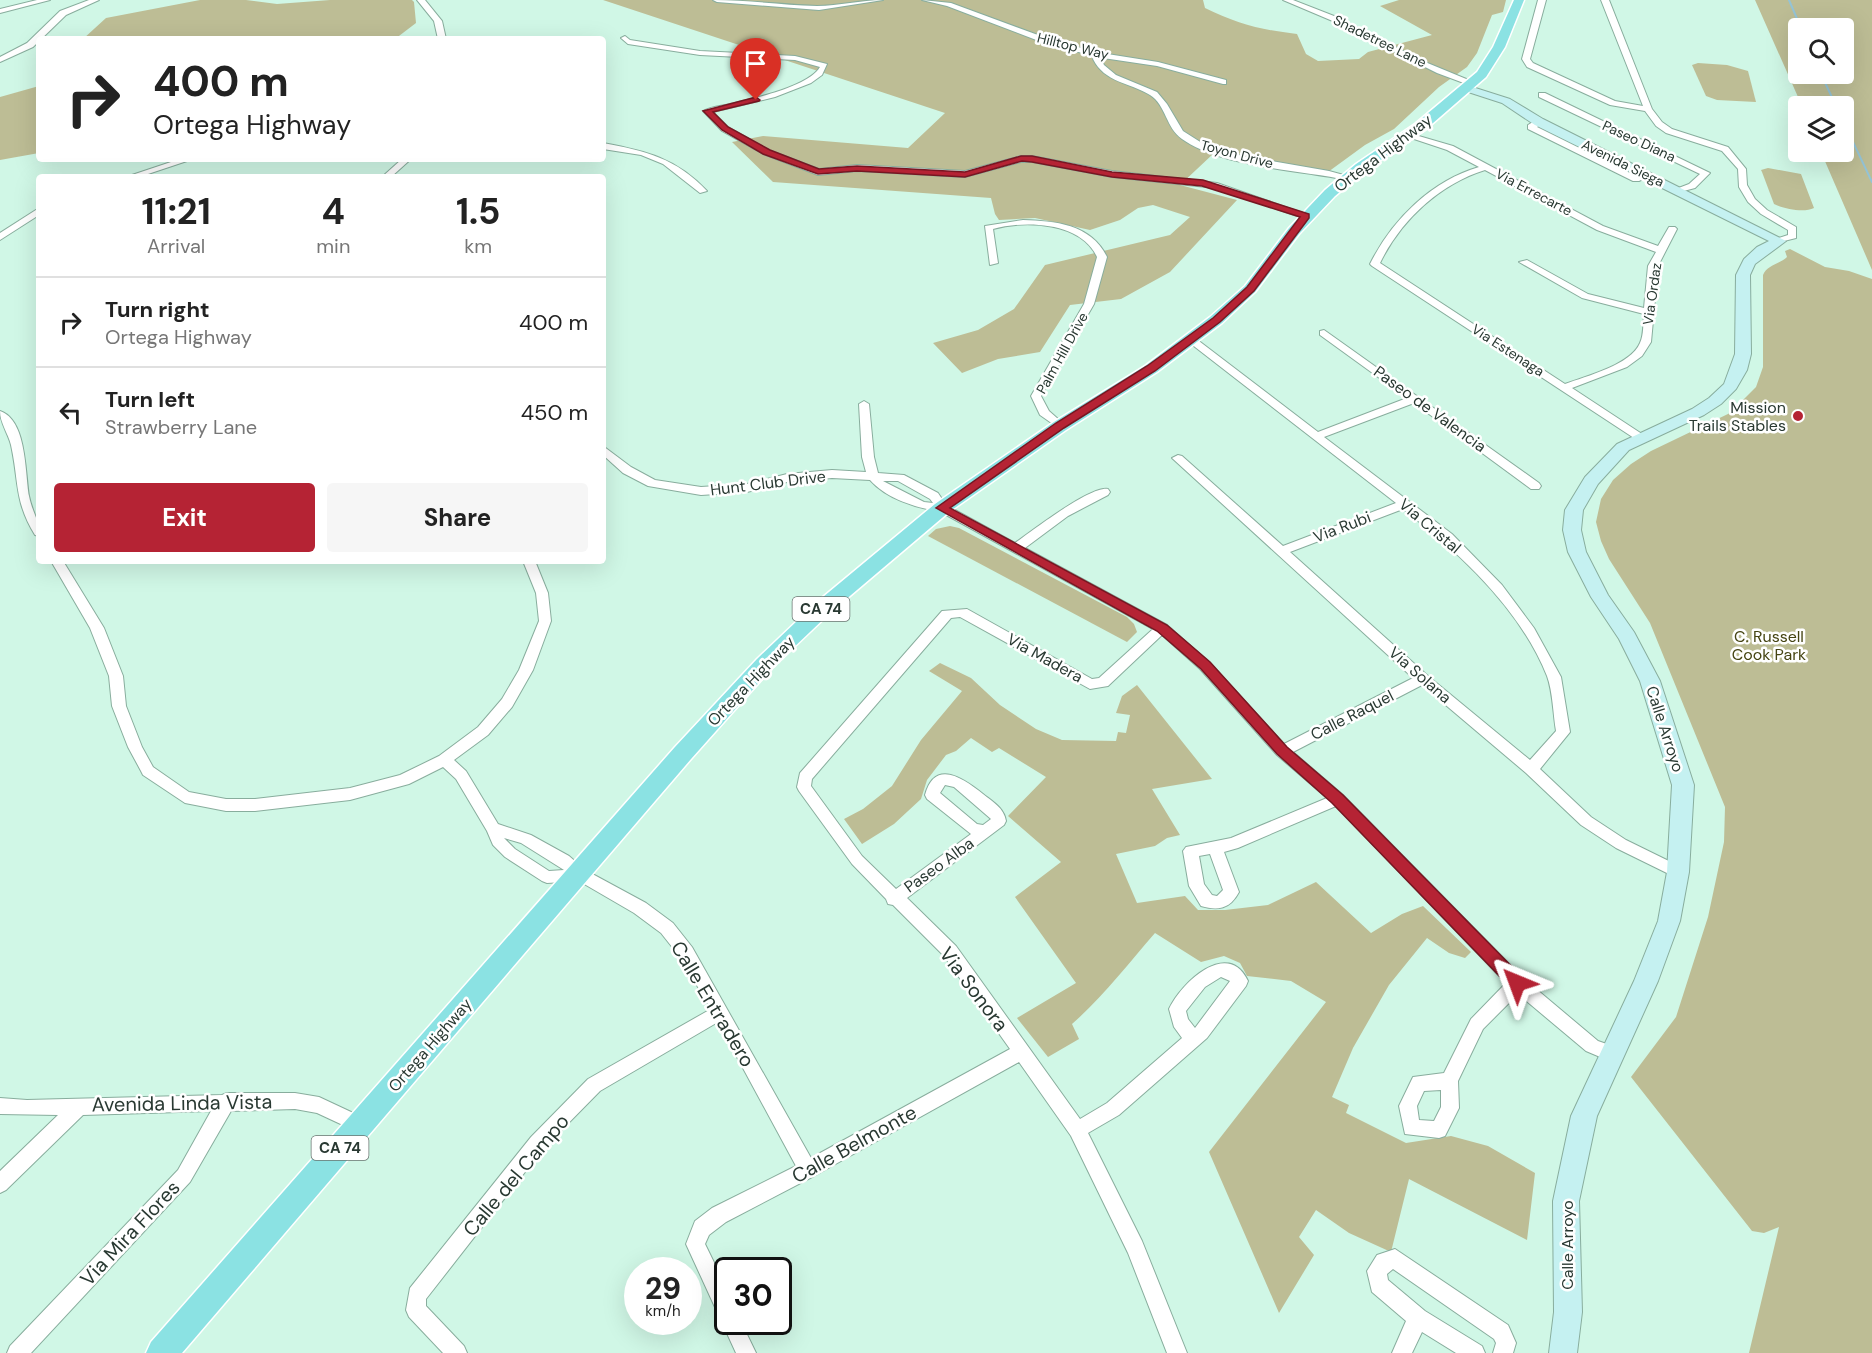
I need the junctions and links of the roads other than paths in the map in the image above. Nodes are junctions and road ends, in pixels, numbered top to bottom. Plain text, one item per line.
1 (46, 0) edge
2 (73, 0) edge
3 (95, 0) edge
4 (421, 0) edge
5 (717, 0) edge
6 (879, 0) edge
7 (926, 0) edge
8 (1287, 0) edge
9 (1519, 0) edge
10 (1542, 0) edge
11 (1605, 0) edge
12 (85, 3) junction
13 (0, 10) edge
14 (39, 36) edge
15 (441, 36) edge
16 (625, 38) dead end
17 (36, 39) edge
18 (1101, 55) junction
19 (0, 60) edge
20 (1223, 82) dead end
21 (1469, 85) junction
22 (1542, 95) dead end
23 (1648, 109) junction
24 (1408, 134) junction
25 (606, 147) edge
26 (179, 162) edge
27 (404, 162) edge
28 (1486, 167) junction
29 (140, 174) edge
30 (390, 174) edge
31 (1347, 177) junction
32 (703, 191) dead end
33 (1679, 191) junction
34 (36, 213) edge
35 (1306, 216) junction
36 (1672, 229) dead end
37 (0, 237) edge
38 (1779, 241) junction
39 (1660, 250) junction
40 (1524, 262) dead end
41 (993, 263) dead end
42 (1648, 312) junction
43 (1324, 333) dead end
44 (1191, 340) junction
45 (1566, 387) junction
46 (1416, 399) junction
47 (864, 404) dead end
48 (0, 414) edge
49 (1060, 426) junction
50 (1317, 436) junction
51 (1641, 438) junction
52 (606, 454) edge
53 (1178, 458) dead end
54 (873, 477) junction
55 (1535, 486) dead end
56 (1104, 492) dead end
57 (1404, 504) junction
58 (942, 508) junction
59 (36, 526) edge
60 (1016, 548) junction
61 (1280, 551) junction
62 (59, 564) edge
63 (530, 564) edge
64 (947, 614) joint
65 (1162, 628) junction
66 (1423, 679) junction
67 (1282, 751) junction
68 (444, 760) junction
69 (1531, 769) junction
70 (1338, 799) junction
71 (493, 828) junction
72 (985, 832) junction
73 (526, 839) junction
74 (1215, 846) dead end
75 (510, 853) junction
76 (1678, 872) junction
77 (580, 874) junction
78 (894, 899) junction
79 (1517, 983) junction
80 (722, 1012) junction
81 (1193, 1039) dead end
82 (1021, 1052) junction
83 (1612, 1054) junction
84 (1449, 1081) dead end
85 (227, 1101) junction
86 (81, 1105) junction
87 (0, 1106) edge
88 (360, 1125) junction
89 (1077, 1130) junction
90 (808, 1170) junction
91 (0, 1184) edge
92 (714, 1284) edge
93 (1418, 1318) junction
94 (737, 1335) edge
95 (17, 1353) edge
96 (162, 1353) edge
97 (457, 1353) edge
98 (746, 1353) edge
99 (1177, 1353) edge
100 (1402, 1353) edge
101 (1476, 1353) edge
102 (1503, 1353) edge
103 (1563, 1353) edge

1 - 13 street
2 - 12 street
3 - 12 street
4 - 15 street
5 - 6 street
7 - 18 street, Hilltop Way
8 - 21 street, Shadetree Lane
9 - 21 main road, Ortega Highway / CA 74
10 - 23 street
11 - 23 street
12 - 14 street
16 - 35 street
17 - 19 street
18 - 20 street, Hilltop Way
18 - 31 street, Toyon Drive
21 - 24 main road, Ortega Highway / CA 74
21 - 33 street, Avenida Siega
22 - 33 street, Paseo Diana
23 - 38 street
24 - 28 street, Via Errecarte
24 - 31 main road, Ortega Highway / CA 74
25 - 32 street
26 - 29 street
27 - 30 street
28 - 39 street, Via Errecarte
28 - 45 street, Via Estenaga
31 - 35 main road, Ortega Highway / CA 74
33 - 38 street, Avenida Siega
34 - 37 street
35 - 44 main road, Ortega Highway / CA 74
36 - 39 street, Via Ordaz
38 - 51 street, Calle Arroyo
39 - 42 street, Via Ordaz
40 - 42 street
41 - 49 street, Palm Hill Drive
42 - 45 street, Via Ordaz
43 - 46 street, Paseo de Valencia
44 - 49 main road, Ortega Highway / CA 74
44 - 50 street, Via Cristal
45 - 51 street, Via Estenaga
46 - 50 street
46 - 55 street, Paseo de Valencia
47 - 54 street
48 - 59 street
49 - 58 main road, Ortega Highway / CA 74
50 - 57 street, Via Cristal
51 - 76 street, Calle Arroyo
52 - 54 street, Hunt Club Drive
53 - 61 street, Via Solana
54 - 58 street, Hunt Club Drive
56 - 60 street
57 - 61 street, Via Rubi
57 - 69 street, Via Cristal
58 - 60 street, Hunt Club Drive
58 - 77 main road, Ortega Highway / CA 74
60 - 65 street, Hunt Club Drive
61 - 66 street, Via Solana
62 - 68 street
63 - 68 street
64 - 65 street, Via Madera
64 - 78 street, Via Sonora
65 - 67 street, Hunt Club Drive
66 - 67 street, Calle Raquel
66 - 69 street, Via Solana
67 - 70 street, Hunt Club Drive
68 - 71 street
69 - 76 street, Via Solana
70 - 74 street
70 - 79 street, Hunt Club Drive
71 - 73 street, Calle Entradero
71 - 75 street
72 - 72 street, Paseo Alba
72 - 78 street, Paseo Alba
73 - 75 street
73 - 77 street, Calle Entradero
75 - 77 street
76 - 83 street, Calle Arroyo
77 - 80 street, Calle Entradero
77 - 88 main road, Ortega Highway / CA 74
78 - 82 street, Via Sonora
79 - 83 street, Hunt Club Drive
79 - 84 street
80 - 90 street, Calle Entradero
80 - 97 street, Calle del Campo
81 - 89 street
82 - 89 street, Via Sonora
82 - 90 street, Calle Belmonte
83 - 103 street, Calle Arroyo
85 - 86 street, Avenida Linda Vista
85 - 88 street, Avenida Linda Vista
85 - 95 street, Via Mira Flores
86 - 87 street, Avenida Linda Vista
86 - 91 street
88 - 96 main road, Ortega Highway / CA 74
89 - 99 street, Via Sonora
90 - 92 street, Calle Belmonte
93 - 100 street
93 - 101 street
93 - 102 street
94 - 98 street

